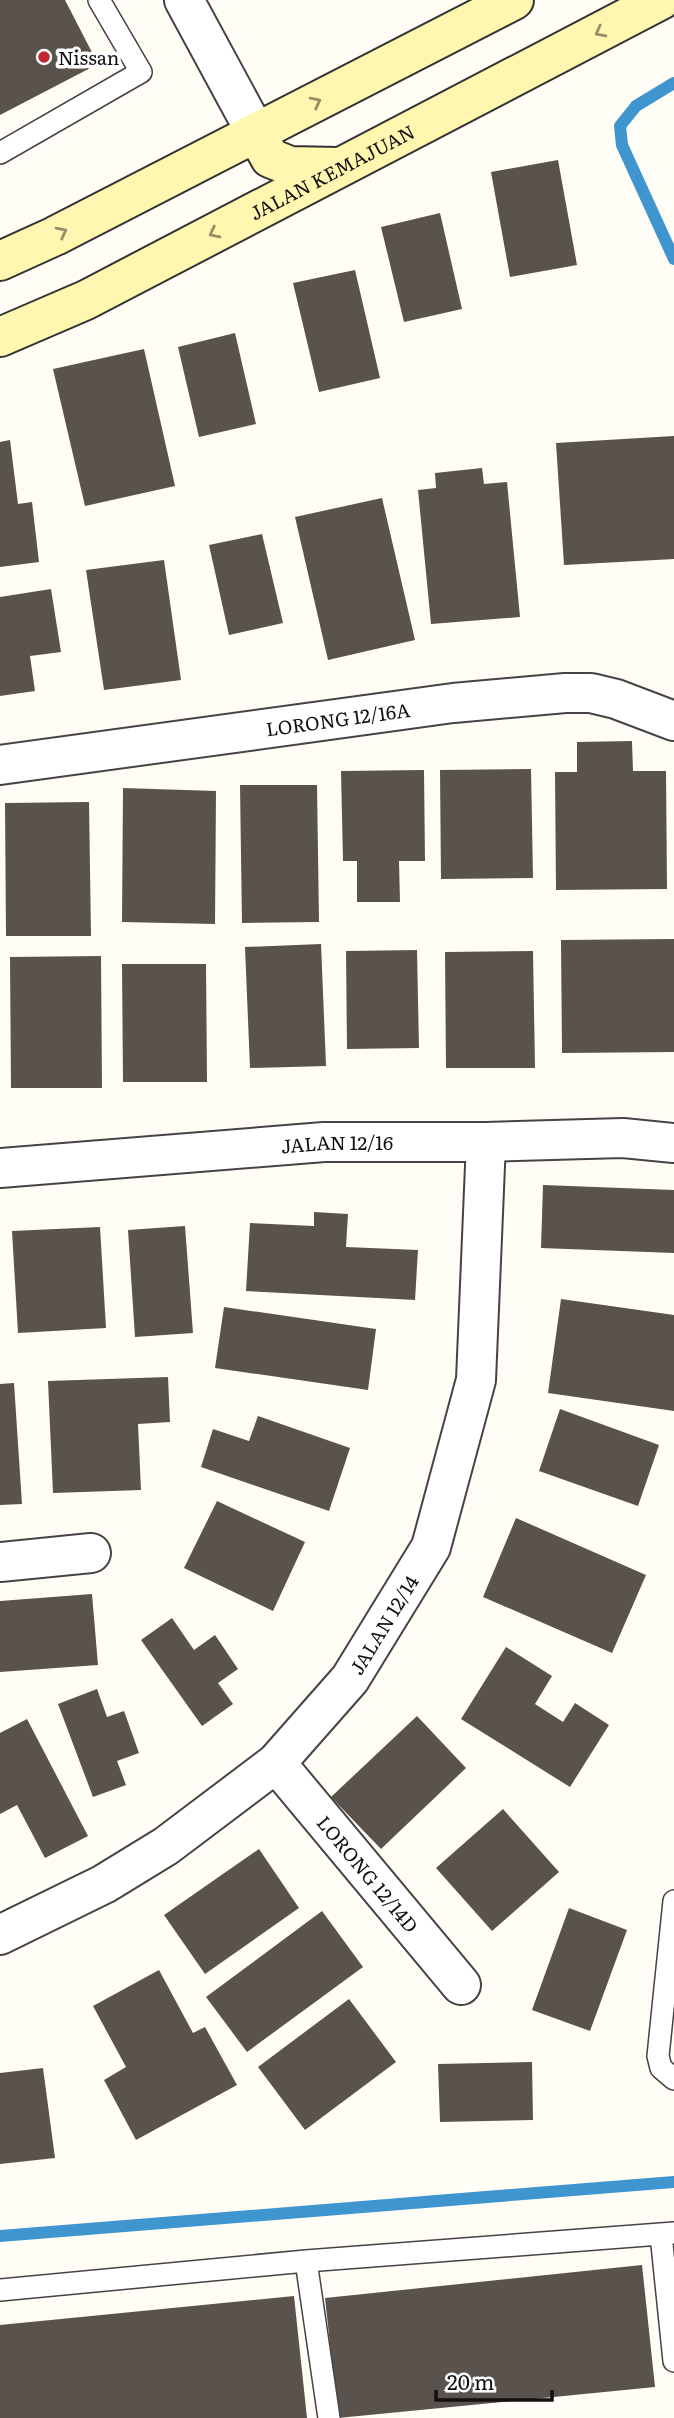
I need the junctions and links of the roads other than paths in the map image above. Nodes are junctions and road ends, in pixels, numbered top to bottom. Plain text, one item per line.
1 (99, 0) edge
2 (184, 0) edge
3 (514, 0) edge
4 (661, 0) edge
5 (256, 133) junction
6 (0, 153) edge
7 (340, 167) junction
8 (0, 261) edge
9 (0, 337) edge
10 (674, 721) edge
11 (0, 765) edge
12 (486, 1142) junction
13 (674, 1143) edge
14 (0, 1168) edge
15 (91, 1553) dead end
16 (0, 1562) edge
17 (276, 1763) junction
18 (674, 1901) edge
19 (0, 1936) edge
20 (461, 1985) dead end
21 (674, 2079) edge
22 (667, 2234) edge
23 (306, 2261) junction
24 (0, 2290) edge
25 (674, 2361) edge
26 (329, 2418) edge

1 - 6 lane
2 - 5 street
5 -> 3 main road
4 -> 7 main road, JALAN KEMAJUAN
5 - 7 main road
8 -> 5 main road
7 -> 9 main road, JALAN KEMAJUAN
10 - 11 street, LORONG 12/16A
12 - 13 street, JALAN 12/16
12 - 14 street, JALAN 12/16
12 - 17 street, JALAN 12/14
15 - 16 street
17 - 19 street, JALAN 12/14
17 - 20 street, LORONG 12/14D
18 - 21 lane
22 - 23 lane
22 - 25 lane
23 - 24 lane
23 - 26 lane

